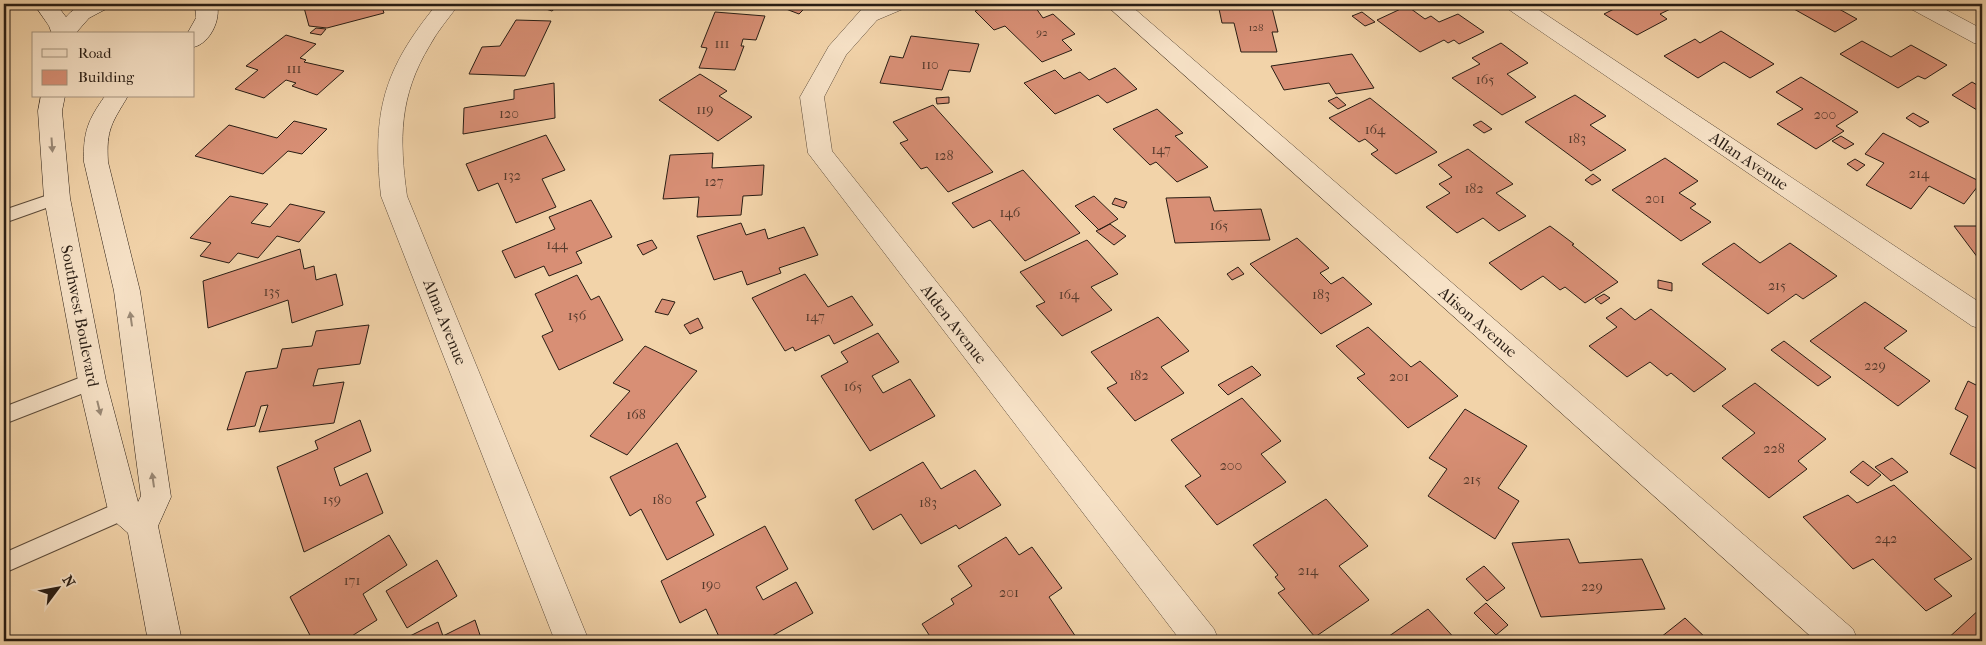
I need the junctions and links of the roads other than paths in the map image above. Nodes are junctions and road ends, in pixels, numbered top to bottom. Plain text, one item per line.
1 (45, 4) edge
2 (98, 4) edge
3 (223, 4) edge
4 (448, 4) edge
5 (895, 4) edge
6 (1116, 4) edge
7 (1516, 4) edge
8 (1919, 4) edge
9 (206, 11) edge
10 (62, 32) edge
11 (65, 32) edge
12 (1982, 38) edge
13 (195, 39) edge
14 (53, 98) edge
15 (116, 98) edge
16 (57, 198) junction
17 (4, 216) edge
18 (1982, 318) edge
19 (92, 381) junction
20 (4, 416) edge
21 (133, 518) junction
22 (4, 563) edge
23 (165, 641) edge
24 (572, 641) edge
25 (1202, 641) edge
26 (1841, 641) edge

1 - 10 street
2 - 11 street
3 - 9 street
4 - 24 street, Alma Avenue
5 - 25 street, Alden Avenue
6 - 26 street, Alison Avenue
7 - 18 street, Allan Avenue
8 - 12 street
9 - 13 street
14 -> 16 street, Southwest Boulevard
21 -> 15 street
16 - 17 lane
16 - 19 street, Southwest Boulevard
19 - 20 lane
19 -> 21 street, Southwest Boulevard
21 - 22 lane
21 - 23 street, Southwest Boulevard

